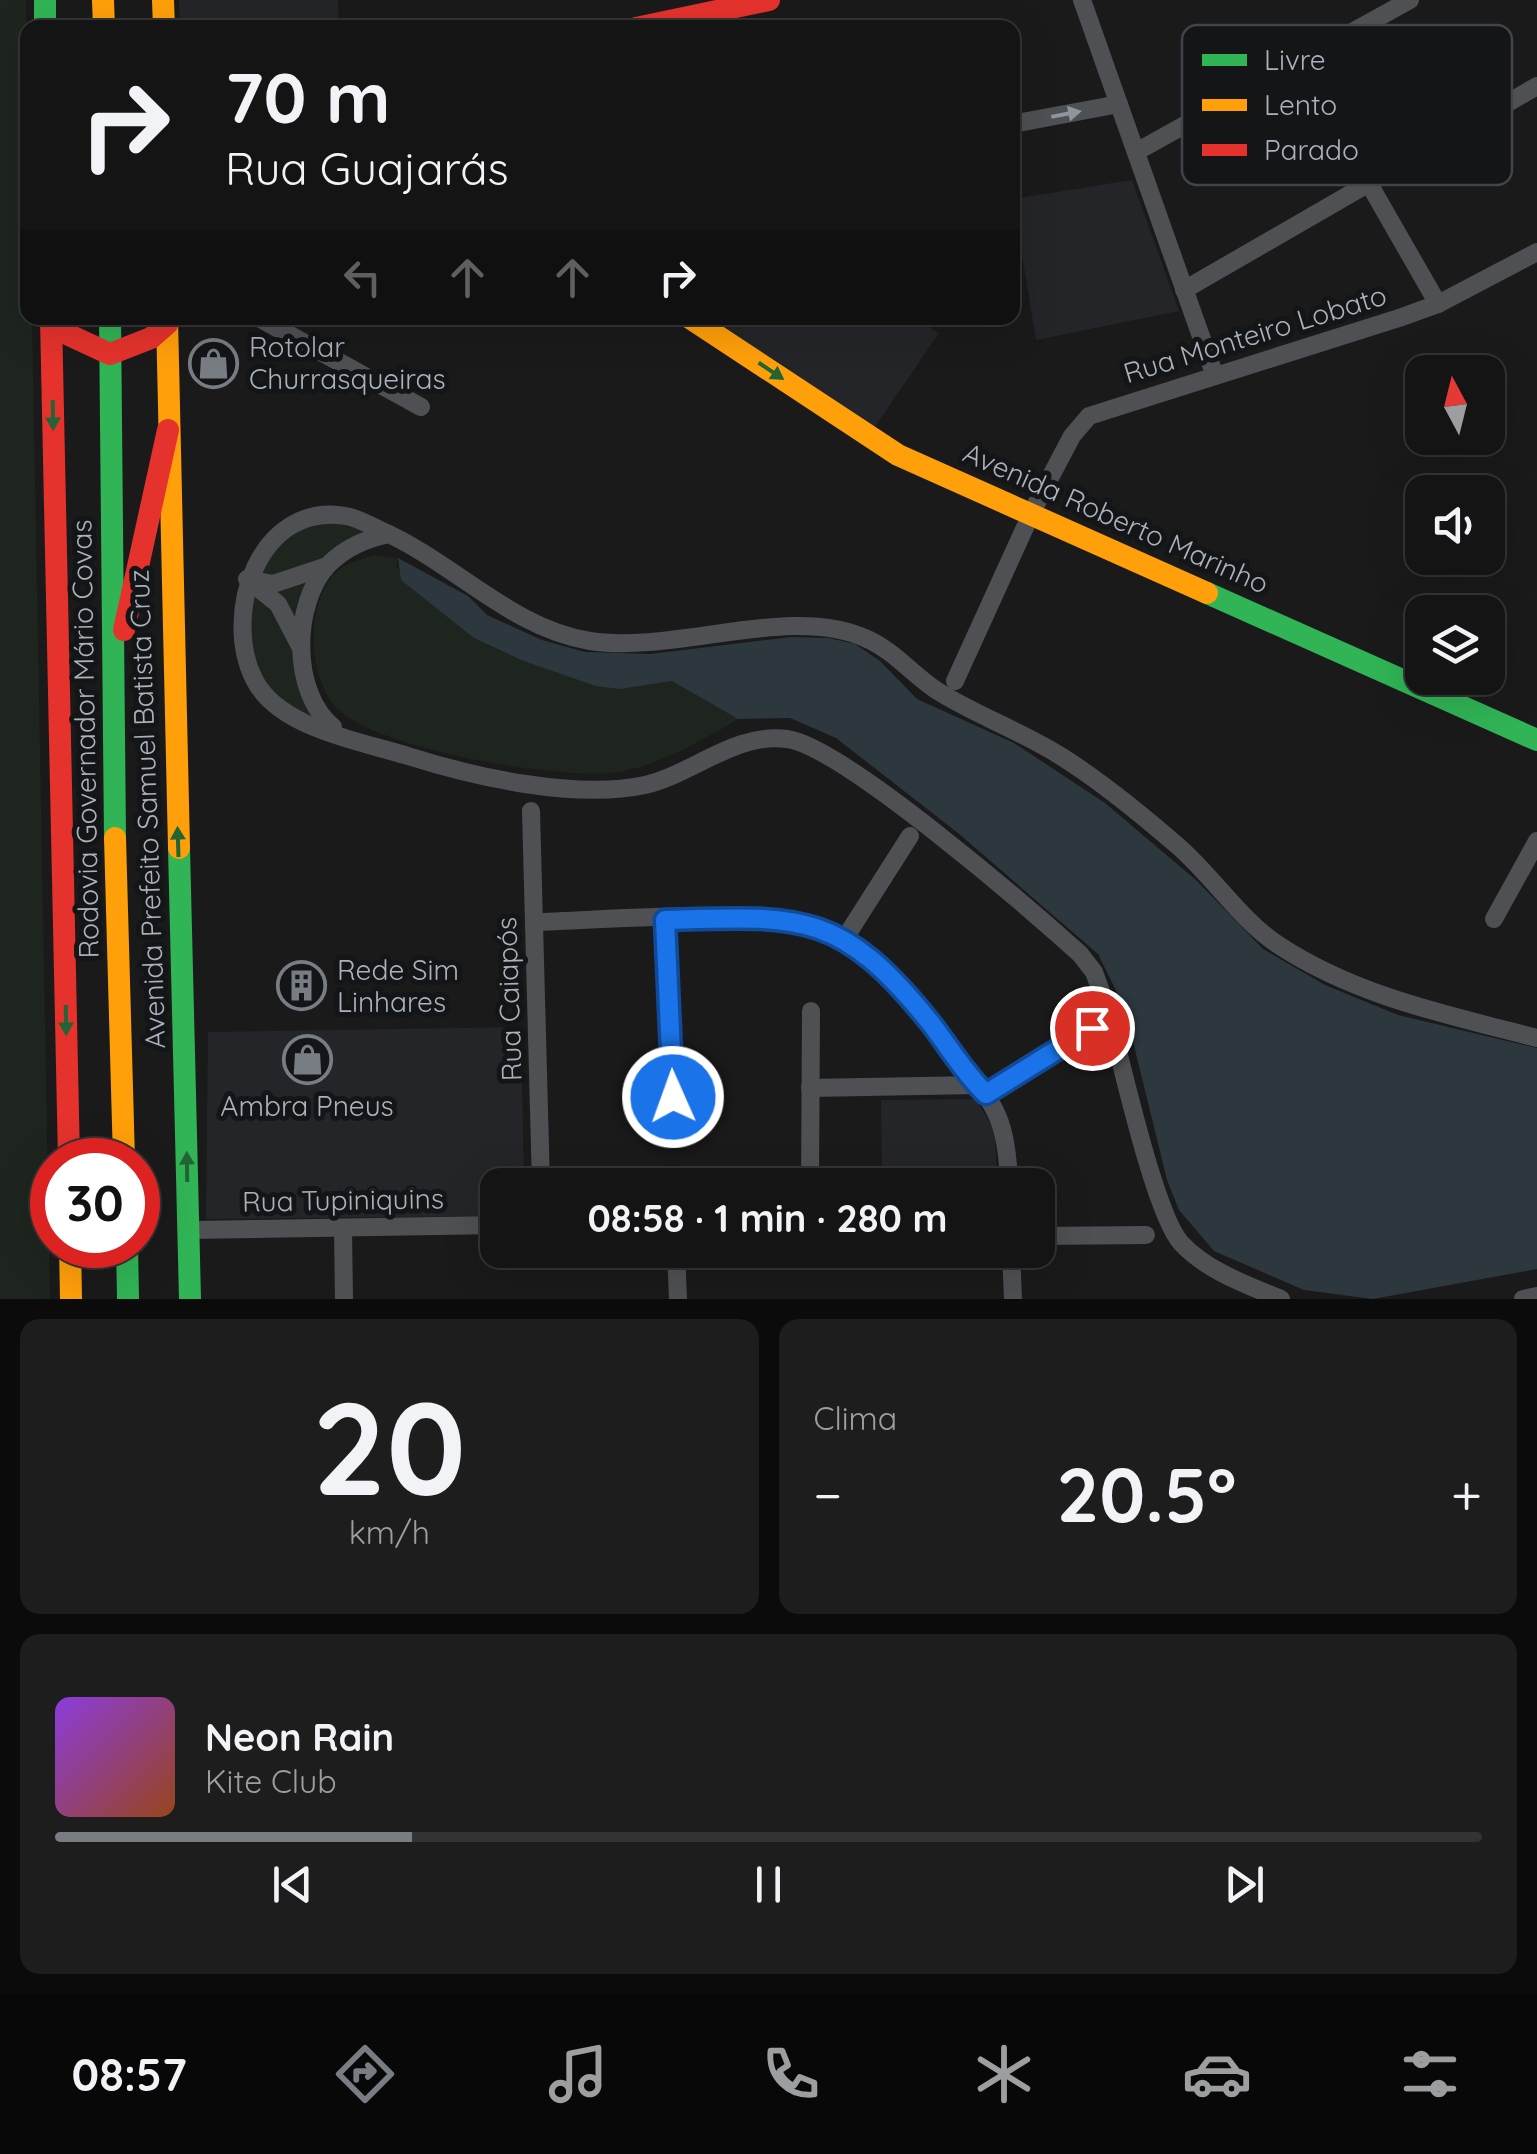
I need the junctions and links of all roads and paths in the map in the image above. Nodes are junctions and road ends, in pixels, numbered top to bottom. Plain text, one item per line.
1 (769, 0) edge
2 (1083, 0) edge
3 (1410, 0) edge
4 (674, 20) edge
5 (1365, 25) edge
6 (1537, 86) edge
7 (1512, 100) edge
8 (1119, 104) junction
9 (1020, 123) edge
10 (1182, 126) edge
11 (1136, 152) junction
12 (1363, 185) edge
13 (1370, 185) edge
14 (1537, 252) edge
15 (1184, 290) junction
16 (1438, 304) junction
17 (53, 325) edge
18 (60, 325) edge
19 (110, 325) edge
20 (163, 325) edge
21 (167, 325) edge
22 (272, 325) edge
23 (701, 325) edge
24 (110, 354) junction
25 (1215, 376) junction
26 (421, 407) dead end
27 (168, 430) junction
28 (1032, 512) junction
29 (390, 534) junction
30 (327, 566) junction
31 (248, 579) junction
32 (304, 661) junction
33 (955, 680) dead end
34 (111, 683) junction
35 (341, 734) junction
36 (1537, 740) edge
37 (531, 812) dead end
38 (910, 836) dead end
39 (1537, 841) edge
40 (1494, 919) dead end
41 (665, 920) junction
42 (534, 922) junction
43 (845, 938) junction
44 (810, 1011) dead end
45 (1092, 1028) dead end
46 (1537, 1038) edge
47 (810, 1088) junction
48 (982, 1090) junction
49 (675, 1133) dead end
50 (68, 1138) edge
51 (123, 1138) edge
52 (541, 1168) edge
53 (810, 1168) edge
54 (1009, 1168) edge
55 (480, 1224) edge
56 (343, 1228) junction
57 (189, 1230) junction
58 (1146, 1234) dead end
59 (1055, 1236) edge
60 (71, 1268) edge
61 (127, 1268) edge
62 (677, 1268) edge
63 (1012, 1268) edge
64 (1537, 1296) edge
65 (72, 1299) edge
66 (128, 1299) edge
67 (190, 1299) edge
68 (344, 1299) edge
69 (678, 1299) edge
70 (1013, 1299) edge
71 (1281, 1299) edge
72 (1523, 1299) edge

1 - 4 main road
2 - 8 street
3 - 5 street
6 - 7 street
9 -> 8 street
8 - 11 street
10 - 11 street
11 - 15 street
12 - 15 street
13 - 16 street
14 - 16 street, Rua Monteiro Lobato
15 - 25 street
16 - 25 street, Rua Monteiro Lobato
17 -> 50 main road
18 - 24 main road
19 - 24 main road, Rodovia Governador Mário Covas
20 - 24 main road
21 - 27 main road, Avenida Prefeito Samuel Batista Cruz
22 - 26 street
23 -> 28 main road, Avenida Roberto Marinho
24 - 34 main road, Rodovia Governador Mário Covas
25 - 28 street, Rua Monteiro Lobato
27 - 34 main road
57 -> 27 main road, Avenida Prefeito Samuel Batista Cruz
28 - 33 street, Rua Monteiro Lobato
28 - 36 main road, Avenida Roberto Marinho
29 - 30 street
29 - 31 street
29 - 46 street
30 - 31 street
30 - 32 street
31 - 32 street
31 - 35 street
32 - 35 street
34 - 51 main road, Rodovia Governador Mário Covas
35 - 71 street
37 - 42 street, Rua Caiapós
38 - 43 street
39 - 40 street
41 - 42 street
41 - 43 street
41 - 49 street
42 - 52 street, Rua Caiapós
43 - 48 street
44 - 47 street
45 - 48 street
47 - 48 street
47 - 53 street
48 - 54 street
55 - 56 street, Rua Tupiniquins
56 - 57 street, Rua Tupiniquins
56 - 68 street
57 - 67 main road, Avenida Prefeito Samuel Batista Cruz
58 - 59 street
60 - 65 main road
61 - 66 main road
62 - 69 street
63 - 70 street
64 - 72 street

